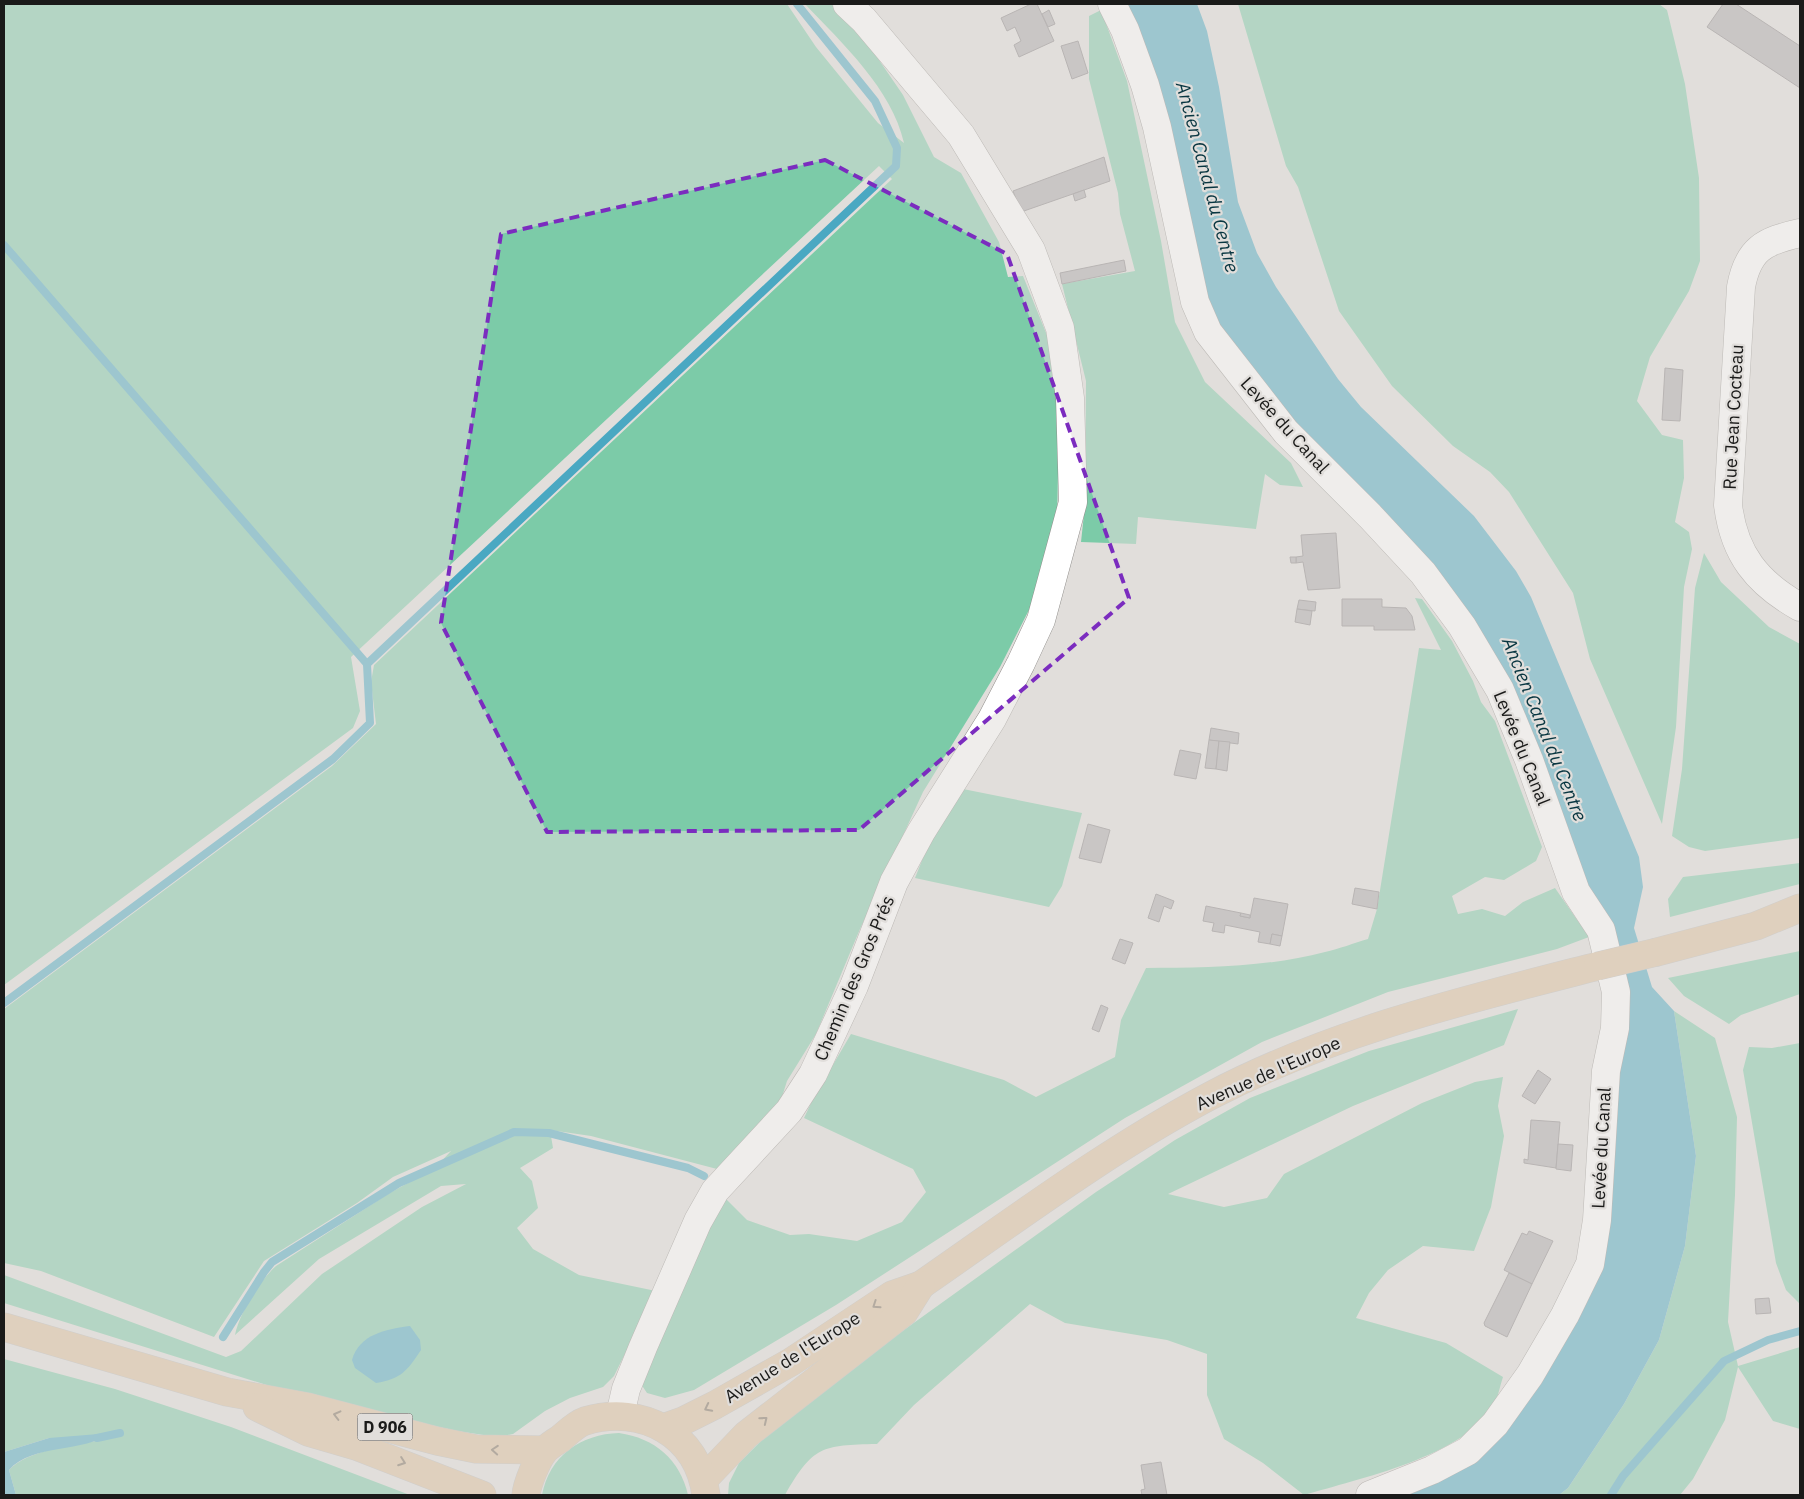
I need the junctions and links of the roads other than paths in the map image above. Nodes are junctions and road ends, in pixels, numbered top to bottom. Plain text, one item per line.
1 (847, 4) edge
2 (1112, 4) edge
3 (1800, 232) edge
4 (1800, 607) edge
5 (1800, 908) edge
6 (1800, 925) edge
7 (1756, 926) junction
8 (920, 1286) junction
9 (4, 1327) edge
10 (227, 1392) junction
11 (620, 1415) junction
12 (663, 1428) junction
13 (544, 1450) junction
14 (705, 1487) edge
15 (482, 1495) edge
16 (526, 1495) edge
17 (1370, 1495) edge

1 - 11 street, Chemin des Gros Prés
2 - 17 street, Levée du Canal
3 - 4 street, Rue Jean Cocteau
5 - 7 main road
6 - 7 main road
7 - 8 main road, Avenue de l'Europe, bridge
8 -> 12 main road, Avenue de l'Europe
14 -> 8 main road, Avenue de l'Europe
9 - 10 main road, D 906
13 -> 10 main road, D 906
10 -> 15 main road, D 906
11 - 12 main road
11 - 13 main road
12 - 14 main road
13 - 16 main road

